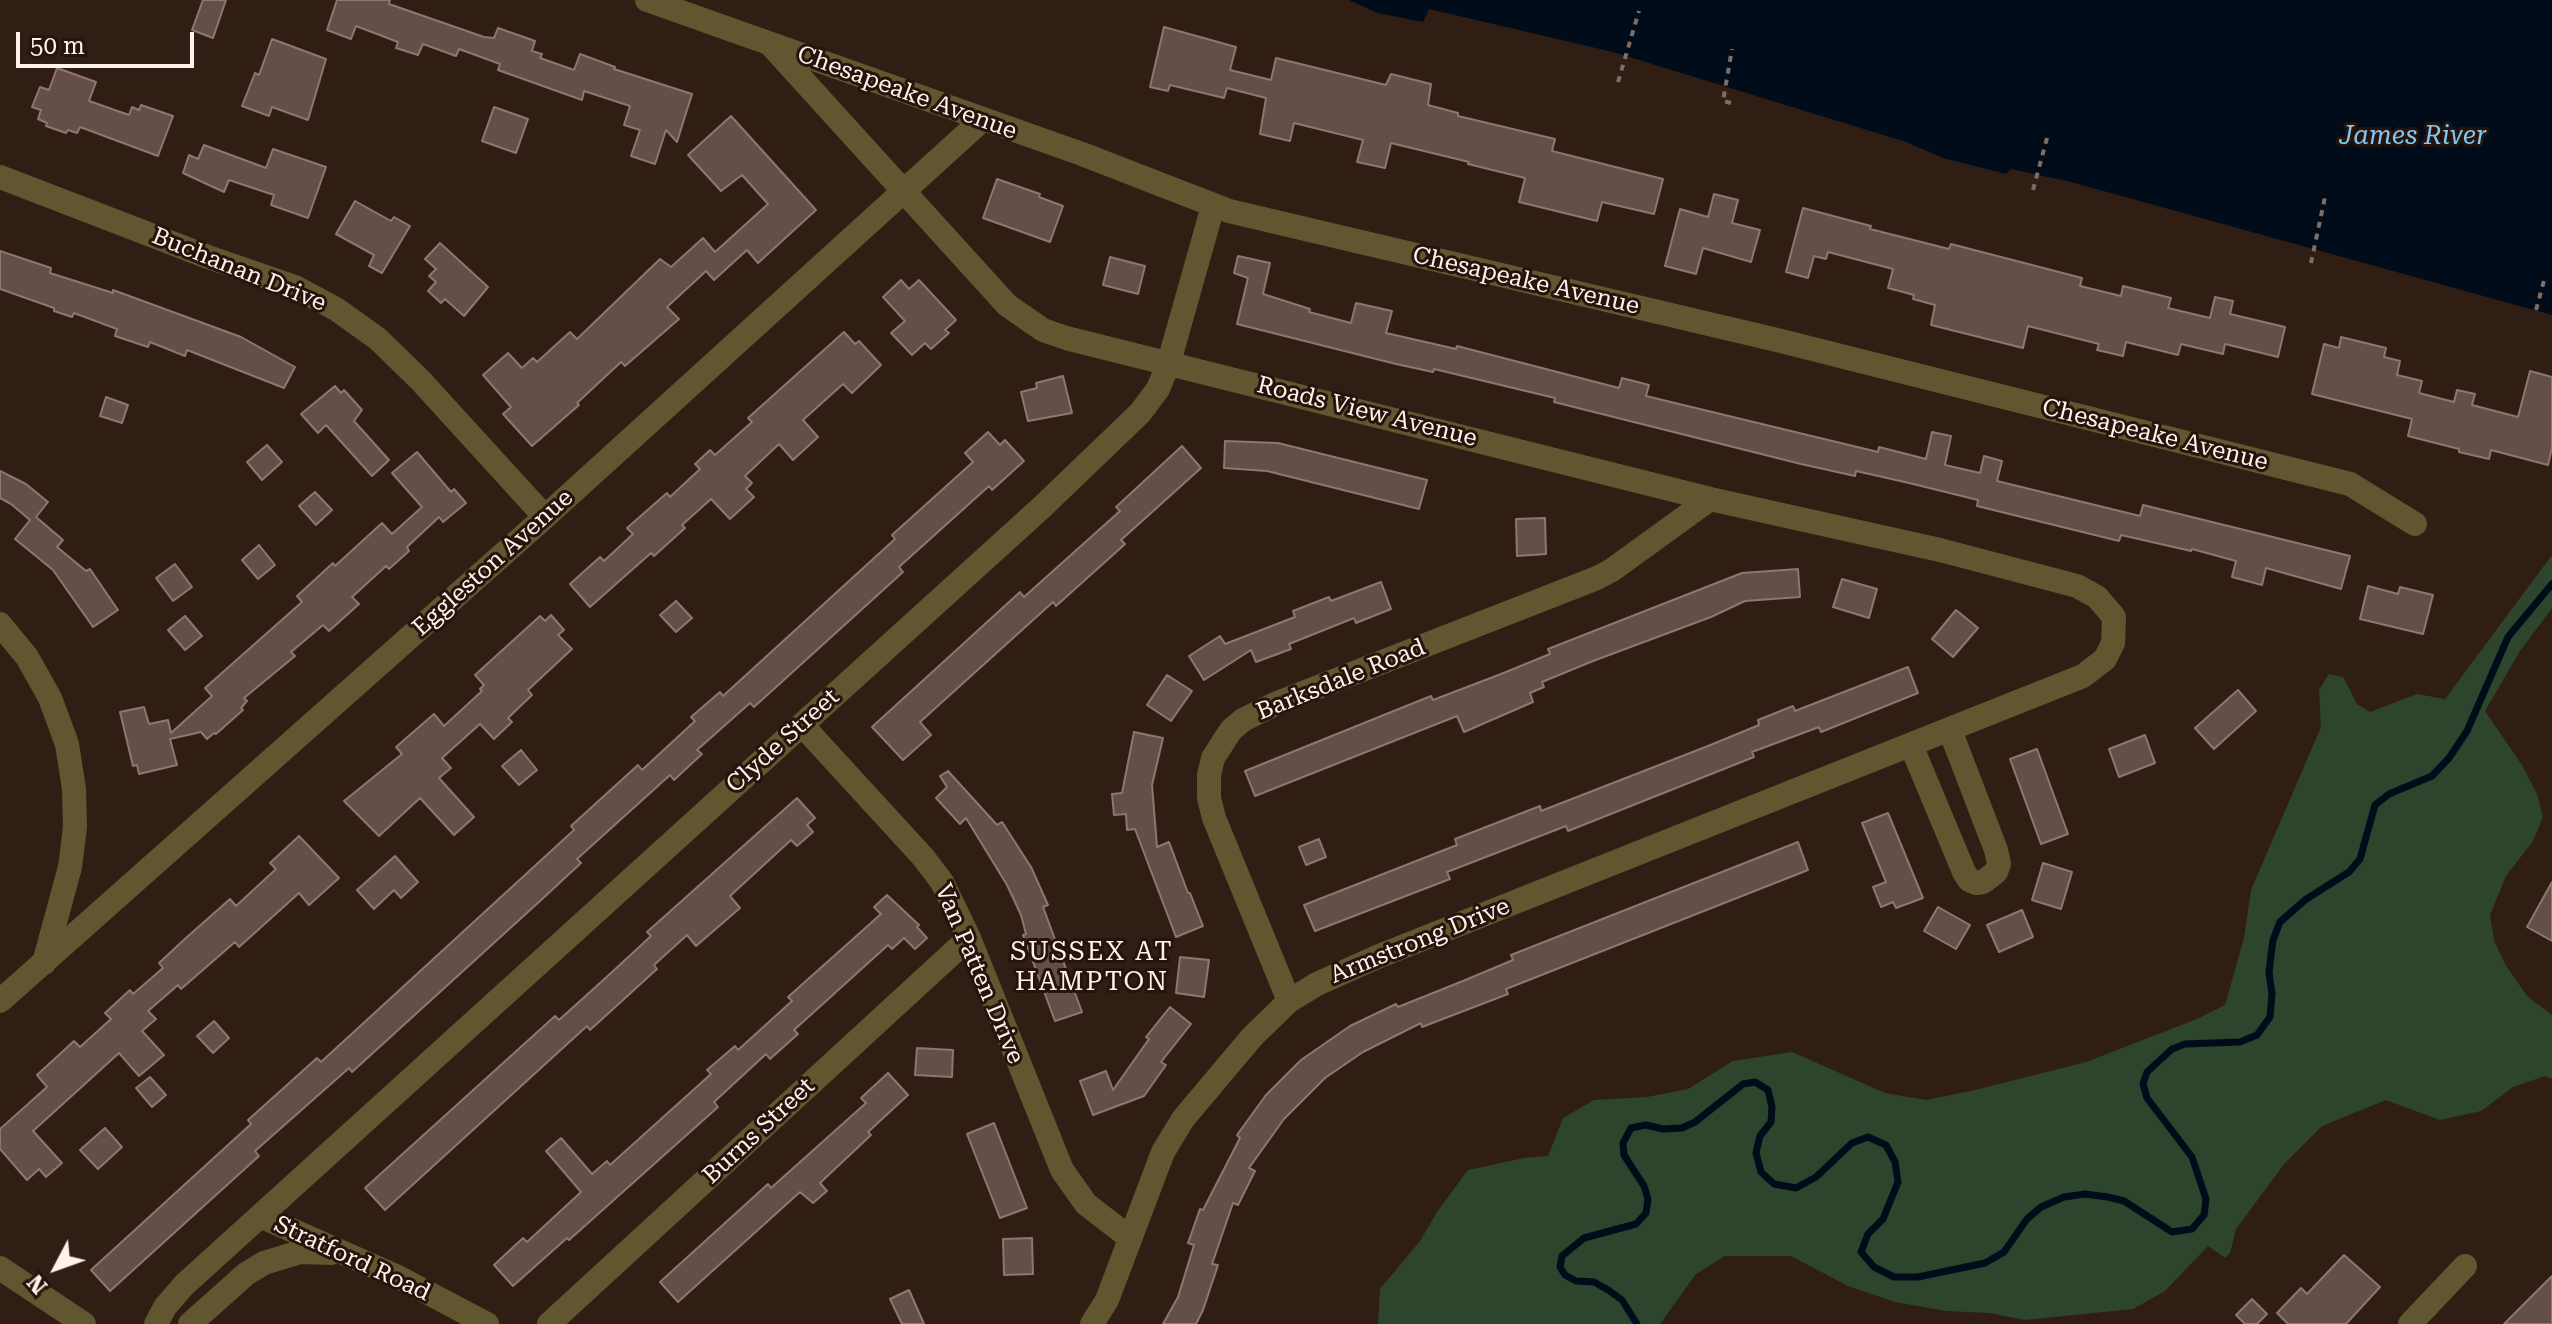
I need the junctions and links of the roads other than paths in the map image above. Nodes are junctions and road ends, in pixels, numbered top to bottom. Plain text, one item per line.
1 (647, 0) edge
2 (770, 44) junction
3 (982, 120) junction
4 (0, 177) edge
5 (903, 191) junction
6 (1213, 206) junction
7 (1169, 362) junction
8 (1710, 499) junction
9 (545, 517) junction
10 (2415, 524) dead end
11 (2077, 586) joint
12 (0, 624) edge
13 (802, 725) junction
14 (1950, 730) junction
15 (1911, 745) junction
16 (969, 938) junction
17 (44, 963) junction
18 (0, 1001) edge
19 (1289, 1001) junction
20 (260, 1216) junction
21 (1130, 1238) junction
22 (342, 1253) junction
23 (2465, 1266) dead end
24 (0, 1268) edge
25 (84, 1324) edge
26 (156, 1324) edge
27 (190, 1324) edge
28 (487, 1324) edge
29 (549, 1324) edge
30 (1092, 1324) edge
31 (2410, 1324) edge

1 - 2 street, Chesapeake Avenue
2 - 3 street, Chesapeake Avenue
2 - 5 street, Roads View Avenue
3 - 5 street, Eggleston Avenue
3 - 6 street, Chesapeake Avenue
4 - 9 street, Buchanan Drive
5 - 7 street, Roads View Avenue
5 - 9 street, Eggleston Avenue
6 - 7 street, Clyde Street
6 - 10 street, Chesapeake Avenue
7 - 8 street, Roads View Avenue
7 - 13 street, Clyde Street
8 - 11 street, Roads View Avenue
8 - 19 street, Barksdale Road
9 - 17 street, Eggleston Avenue
11 - 14 street, Armstrong Drive
12 - 17 street
13 - 16 street, Van Patten Drive
13 - 20 street, Clyde Street
14 - 15 street, Armstrong Drive
14 - 15 street
15 - 19 street, Armstrong Drive
16 - 21 street, Van Patten Drive
16 - 29 street, Burns Street
17 - 18 street, Eggleston Avenue
19 - 21 street, Armstrong Drive
20 - 22 street, Stratford Road
20 - 26 street, Clyde Street
21 - 30 street, Armstrong Drive
22 - 27 street
22 - 28 street, Stratford Road
23 - 31 street
24 - 25 street

